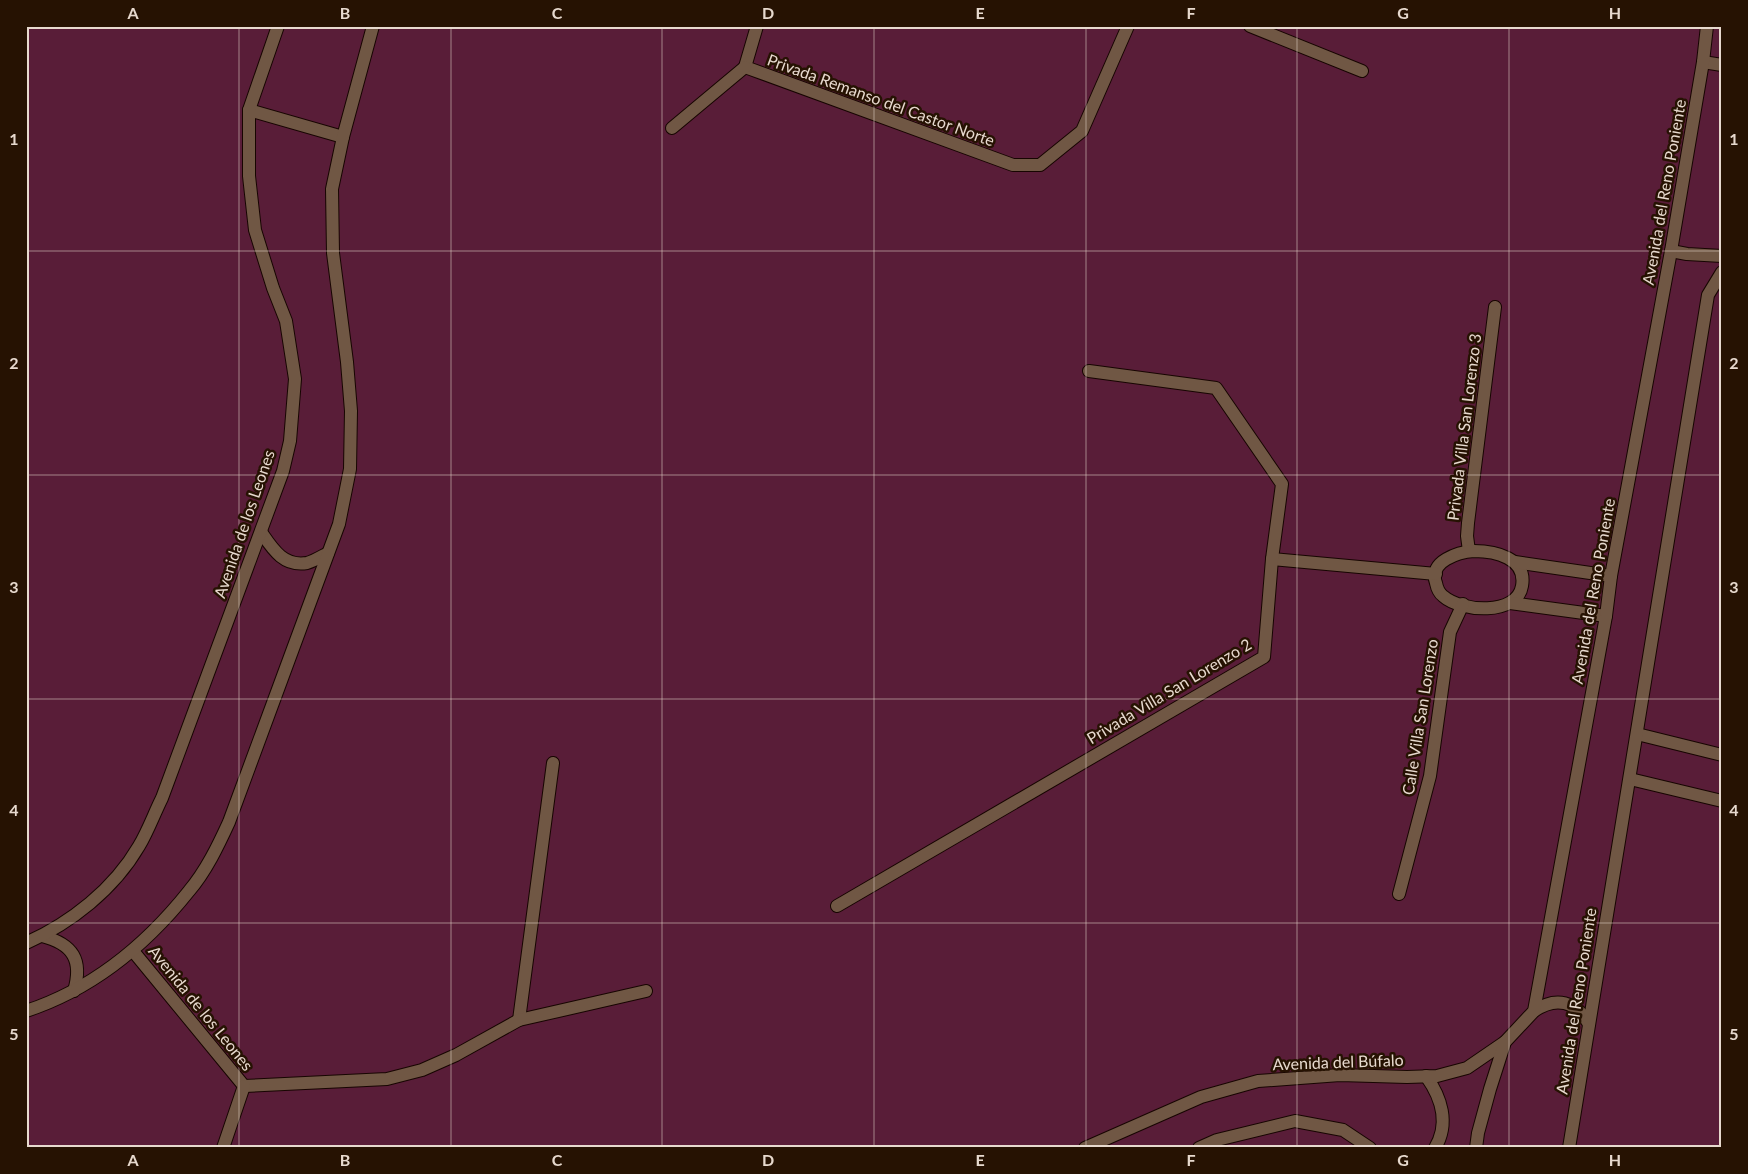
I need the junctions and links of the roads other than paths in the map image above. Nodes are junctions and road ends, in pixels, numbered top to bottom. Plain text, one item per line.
1 (278, 26) edge
2 (373, 26) edge
3 (757, 26) edge
4 (1128, 26) edge
5 (1250, 26) edge
6 (1707, 26) edge
7 (1703, 62) junction
8 (1722, 65) edge
9 (746, 67) junction
10 (1362, 70) dead end
11 (249, 110) junction
12 (672, 128) dead end
13 (343, 137) junction
14 (1671, 251) junction
15 (1722, 256) edge
16 (1722, 272) edge
17 (1496, 307) dead end
18 (1089, 371) dead end
19 (261, 532) junction
20 (1469, 551) junction
21 (328, 553) junction
22 (1272, 560) junction
23 (1515, 562) junction
24 (1436, 574) junction
25 (1611, 576) junction
26 (1510, 603) junction
27 (1463, 604) junction
28 (1606, 616) junction
29 (1637, 734) junction
30 (1722, 755) edge
31 (553, 763) dead end
32 (1630, 779) junction
33 (1722, 801) edge
34 (1399, 894) dead end
35 (837, 906) dead end
36 (42, 936) junction
37 (26, 943) edge
38 (133, 951) junction
39 (646, 990) dead end
40 (74, 992) junction
41 (26, 1011) edge
42 (1534, 1011) junction
43 (519, 1020) junction
44 (1589, 1024) junction
45 (1505, 1042) junction
46 (1426, 1076) junction
47 (244, 1086) junction
48 (223, 1148) edge
49 (1085, 1148) edge
50 (1199, 1148) edge
51 (1370, 1148) edge
52 (1435, 1148) edge
53 (1476, 1148) edge
54 (1569, 1148) edge

1 - 11 street, Avenida de los Leones
2 - 13 street, Avenida de los Leones
3 - 9 street
4 - 9 street, Privada Remanso del Castor Norte
5 - 10 street
6 - 7 street, Avenida del Reno Poniente
7 - 8 street
7 - 14 street, Avenida del Reno Poniente
9 - 12 street, Privada Remanso del Castor Norte
11 - 13 street
11 - 19 street, Avenida de los Leones
13 - 21 street, Avenida de los Leones
14 - 15 street
14 - 25 street, Avenida del Reno Poniente
16 - 29 street, Avenida del Reno Poniente
17 - 20 street, Privada Villa San Lorenzo 3
18 - 22 street, Privada Villa San Lorenzo 2
19 - 21 street
19 - 36 street, Avenida de los Leones
20 - 23 street
20 - 24 street
21 - 38 street, Avenida de los Leones
22 - 24 street
22 - 35 street, Privada Villa San Lorenzo 2
23 - 25 street
23 - 26 street
24 - 27 street
25 - 28 street, Avenida del Reno Poniente
26 - 27 street
26 - 28 street
27 - 34 street, Calle Villa San Lorenzo
28 - 42 street, Avenida del Reno Poniente
29 - 30 street
29 - 32 street, Avenida del Reno Poniente
31 - 43 street
32 - 33 street
32 - 44 street, Avenida del Reno Poniente
36 - 37 street, Avenida de los Leones
36 - 40 street
38 - 40 street, Avenida de los Leones
38 - 47 street, Avenida de los Leones
39 - 43 street
40 - 41 street, Avenida de los Leones
42 - 44 street
42 - 45 street
43 - 47 street
44 - 54 street, Avenida del Reno Poniente
45 - 46 street, Avenida del Búfalo
45 - 53 street
46 - 49 street, Avenida del Búfalo
46 - 52 street
47 - 48 street
50 - 51 street

